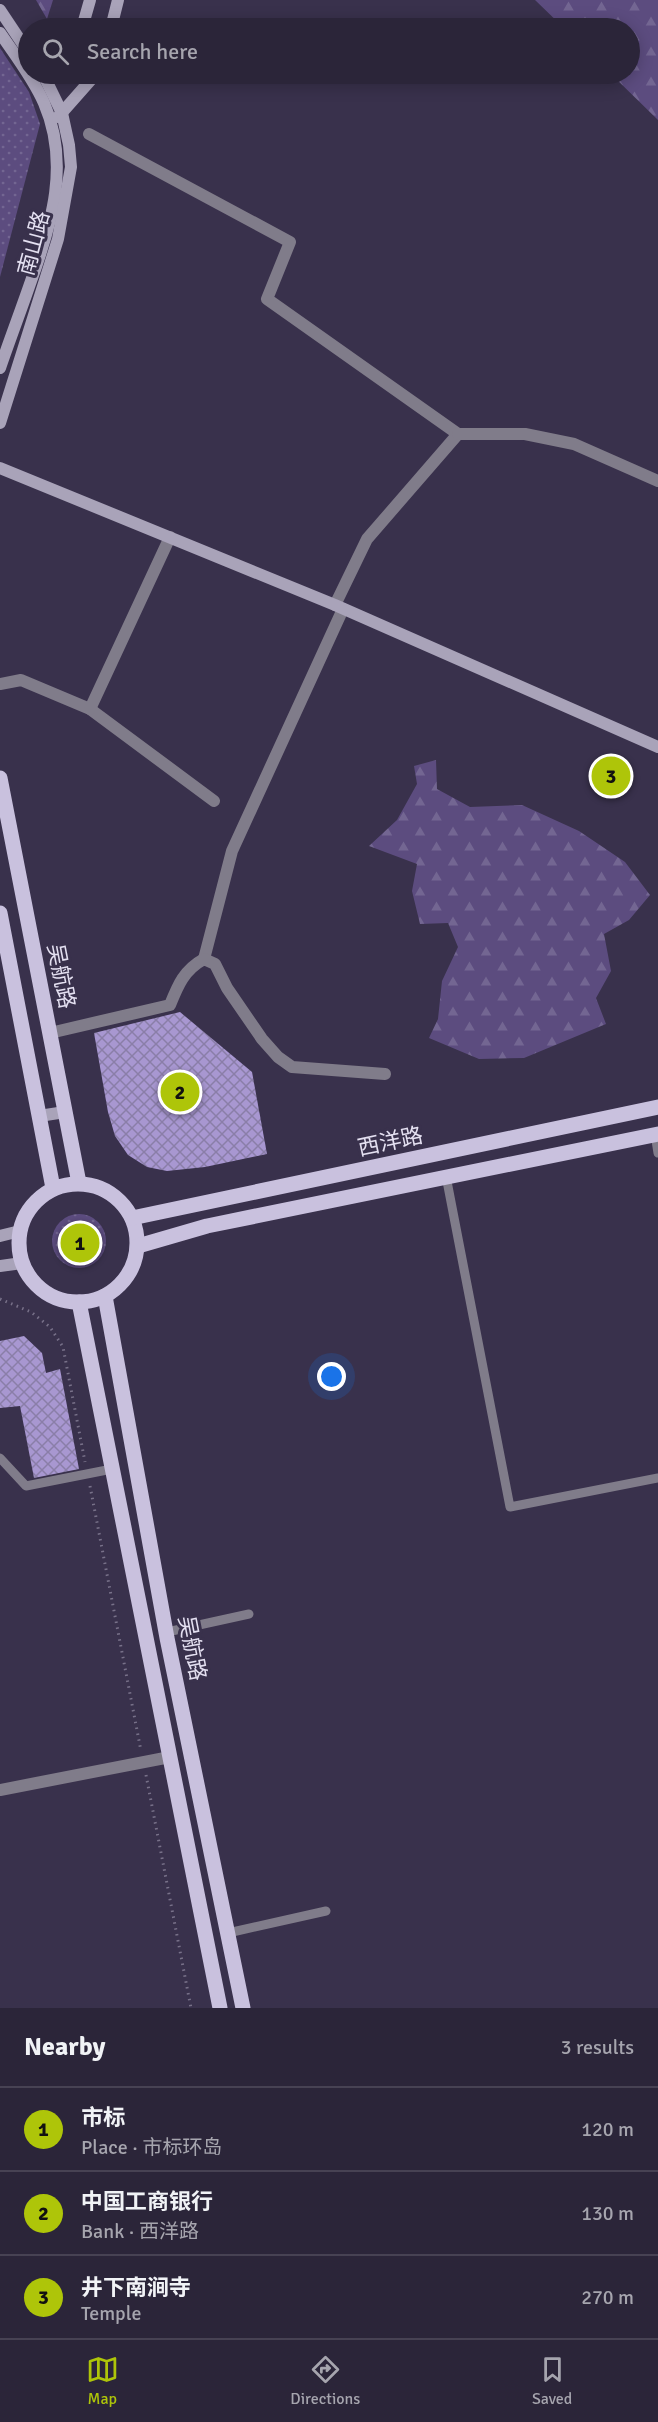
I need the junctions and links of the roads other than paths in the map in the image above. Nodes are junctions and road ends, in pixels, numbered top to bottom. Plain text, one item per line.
1 (90, 0) edge
2 (118, 0) edge
3 (0, 10) edge
4 (85, 18) edge
5 (114, 18) edge
6 (0, 33) edge
7 (18, 37) edge
8 (18, 61) edge
9 (33, 84) edge
10 (43, 84) edge
11 (49, 84) edge
12 (87, 84) edge
13 (39, 93) junction
14 (62, 113) junction
15 (51, 125) junction
16 (89, 134) dead end
17 (0, 368) edge
18 (0, 423) edge
19 (458, 434) junction
20 (0, 468) edge
21 (658, 481) edge
22 (170, 537) junction
23 (339, 607) junction
24 (0, 684) edge
25 (90, 709) junction
26 (658, 747) edge
27 (0, 778) edge
28 (214, 801) dead end
29 (0, 913) edge
30 (204, 959) junction
31 (50, 1033) junction
32 (385, 1074) dead end
33 (658, 1107) edge
34 (65, 1112) junction
35 (39, 1116) junction
36 (656, 1134) edge
37 (658, 1153) edge
38 (446, 1176) junction
39 (79, 1183) junction
40 (53, 1188) junction
41 (203, 1203) junction
42 (132, 1218) junction
43 (207, 1226) junction
44 (20, 1232) junction
45 (0, 1236) edge
46 (138, 1246) junction
47 (22, 1263) junction
48 (0, 1266) edge
49 (105, 1296) junction
50 (79, 1302) junction
51 (125, 1403) junction
52 (100, 1407) junction
53 (0, 1458) edge
54 (112, 1469) junction
55 (658, 1478) edge
56 (249, 1614) dead end
57 (166, 1632) junction
58 (170, 1757) junction
59 (0, 1790) edge
60 (326, 1911) dead end
61 (228, 1933) junction
62 (219, 2008) edge
63 (243, 2008) edge

1 - 4 street
2 - 5 street
3 - 7 street
6 - 8 street, 南山路
9 - 13 street, 南山路
10 - 13 street
11 - 14 street, 南山路
12 - 14 street
13 - 15 street, 南山路
14 - 15 street
14 - 18 street, 南山路
15 - 17 street, 南山路
16 - 19 street
19 - 21 street
19 - 23 street
20 - 22 street
22 - 23 street
22 - 25 street
23 - 26 street
23 - 30 street
24 - 25 street
25 - 28 street
27 - 31 main road, 吴航路
29 - 35 main road
30 - 31 street
30 - 32 street
31 - 34 main road, 吴航路
33 - 41 main road, 西洋路
34 - 35 street
34 - 39 main road, 吴航路
35 - 40 main road
36 - 37 lane
36 - 38 main road, 西洋路
38 - 43 main road, 西洋路
38 - 55 lane
39 - 40 main road
39 - 42 main road
40 - 44 main road
41 - 42 main road, 西洋路
41 - 43 main road
42 - 46 main road
43 - 46 main road, 西洋路
44 - 45 street
44 - 47 main road
46 - 49 main road
47 - 48 street
47 - 50 main road
49 - 50 main road
49 - 51 main road, 吴航路
50 - 52 main road, 吴航路
51 - 52 main road
51 - 57 main road, 吴航路
52 - 54 main road, 吴航路
53 - 54 lane
54 - 58 main road, 吴航路
56 - 57 lane
57 - 61 main road, 吴航路
58 - 59 street
58 - 62 main road, 吴航路
60 - 61 lane
61 - 63 main road, 吴航路

